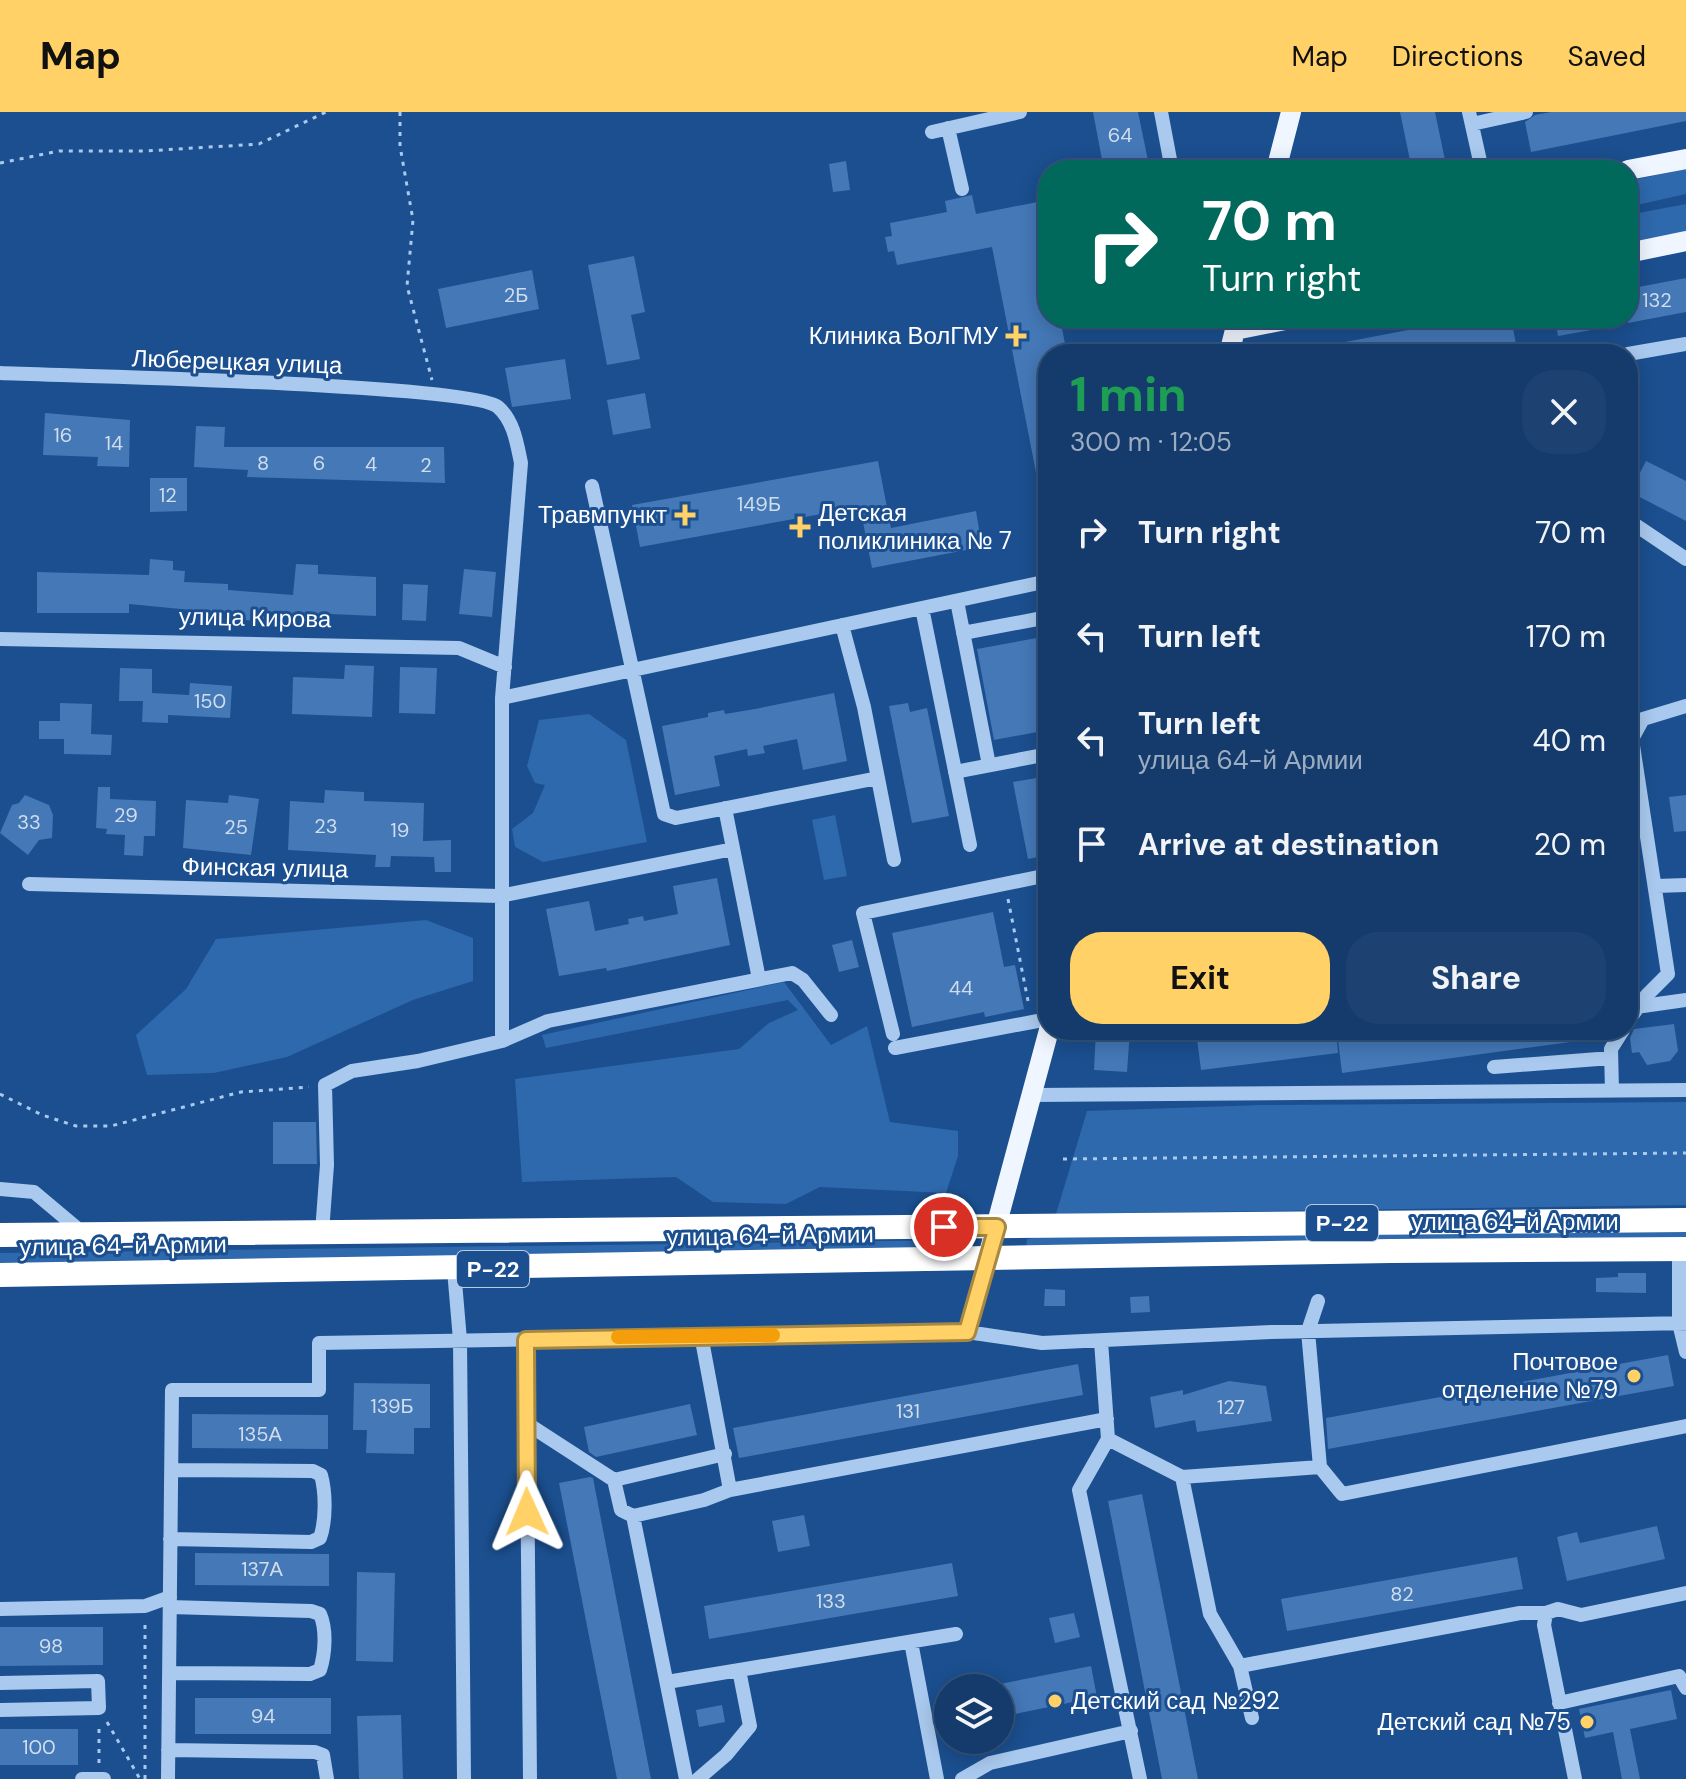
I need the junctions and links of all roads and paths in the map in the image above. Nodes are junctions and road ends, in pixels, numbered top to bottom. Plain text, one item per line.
1 (326, 112) edge
2 (400, 112) edge
3 (1019, 112) edge
4 (1161, 112) edge
5 (1291, 112) edge
6 (1526, 112) edge
7 (1470, 118) edge
8 (948, 128) junction
9 (932, 132) dead end
10 (1686, 159) edge
11 (1170, 160) edge
12 (1279, 160) edge
13 (1480, 160) edge
14 (0, 163) edge
15 (1638, 168) edge
16 (962, 189) dead end
17 (1686, 241) edge
18 (1638, 251) edge
19 (1686, 344) edge
20 (1638, 352) edge
21 (0, 373) edge
22 (436, 395) junction
23 (592, 486) dead end
24 (1638, 527) edge
25 (1686, 559) edge
26 (1038, 583) edge
27 (957, 601) junction
28 (922, 608) junction
29 (1038, 619) edge
30 (842, 625) junction
31 (963, 633) junction
32 (0, 639) edge
33 (505, 667) junction
34 (631, 670) junction
35 (502, 698) junction
36 (1686, 706) edge
37 (1638, 728) edge
38 (1038, 756) edge
39 (989, 765) junction
40 (955, 772) junction
41 (1638, 776) edge
42 (878, 778) junction
43 (725, 808) junction
44 (970, 845) dead end
45 (733, 849) junction
46 (894, 860) dead end
47 (1038, 877) edge
48 (29, 884) dead end
49 (1005, 884) junction
50 (1686, 885) edge
51 (1656, 886) junction
52 (500, 896) junction
53 (759, 979) junction
54 (1638, 998) edge
55 (1686, 1000) edge
56 (1638, 1003) edge
57 (1038, 1014) edge
58 (831, 1015) dead end
59 (1038, 1026) edge
60 (1039, 1040) edge
61 (1617, 1040) edge
62 (502, 1041) junction
63 (1611, 1058) junction
64 (1494, 1067) dead end
65 (325, 1085) junction
66 (1686, 1090) edge
67 (1612, 1091) junction
68 (0, 1094) edge
69 (1032, 1095) junction
70 (1686, 1153) edge
71 (1063, 1159) dead end
72 (0, 1189) edge
73 (1686, 1220) edge
74 (997, 1227) junction
75 (322, 1232) junction
76 (84, 1234) junction
77 (0, 1235) edge
78 (1682, 1249) edge
79 (987, 1260) junction
80 (454, 1270) junction
81 (0, 1275) edge
82 (1318, 1301) dead end
83 (1682, 1323) edge
84 (1308, 1331) junction
85 (967, 1332) junction
86 (701, 1335) junction
87 (460, 1340) junction
88 (526, 1340) junction
89 (1101, 1341) junction
90 (1686, 1352) edge
91 (1107, 1419) junction
92 (526, 1423) junction
93 (1686, 1426) edge
94 (1108, 1439) junction
95 (725, 1454) junction
96 (1320, 1467) junction
97 (172, 1470) junction
98 (1182, 1477) junction
99 (614, 1480) junction
100 (730, 1490) junction
101 (633, 1516) junction
102 (170, 1539) junction
103 (1686, 1593) edge
104 (170, 1602) junction
105 (145, 1606) junction
106 (0, 1609) edge
107 (1546, 1613) junction
108 (956, 1634) dead end
109 (911, 1642) junction
110 (1240, 1666) junction
111 (739, 1670) junction
112 (169, 1673) junction
113 (667, 1682) junction
114 (0, 1683) edge
115 (1686, 1688) edge
116 (1559, 1703) junction
117 (99, 1708) junction
118 (0, 1710) edge
119 (1252, 1718) dead end
120 (1131, 1731) junction
121 (168, 1750) junction
122 (82, 1779) edge
123 (101, 1779) edge
124 (142, 1779) edge
125 (168, 1779) edge
126 (327, 1779) edge
127 (464, 1779) edge
128 (530, 1779) edge
129 (686, 1779) edge
130 (698, 1779) edge
131 (937, 1779) edge
132 (962, 1779) edge
133 (1140, 1779) edge
134 (1575, 1779) edge

1 - 14 path
2 - 22 path
3 - 8 street
4 - 11 street
5 - 12 main road
6 - 7 street
7 - 13 street
8 - 9 street
8 - 16 street
10 - 15 main road
17 - 18 main road
19 - 20 street
21 - 22 street, Люберецкая улица
22 - 33 street, Люберецкая улица
23 - 34 street
24 - 25 street
26 - 27 street
27 - 28 street
27 - 31 street
28 - 30 street
28 - 40 street
29 - 31 street
30 - 34 street
30 - 42 street
31 - 39 street
32 - 33 street, улица Кирова
33 - 35 street
34 - 35 street
34 - 43 street
35 - 52 street
36 - 37 street
38 - 39 street
39 - 40 street
40 - 44 street
41 - 51 street
42 - 43 street
42 - 46 street
43 - 45 street
45 - 52 street, Финская улица
45 - 53 street
47 - 49 street
48 - 52 street, Финская улица
49 - 57 path
49 - 59 street
50 - 51 street
51 - 54 street
52 - 62 street
53 - 58 street
53 - 62 street
55 - 56 street
60 - 69 main road
61 - 63 street
62 - 65 street
63 - 64 street
63 - 67 street
65 - 68 path
65 - 75 street
66 - 67 street
67 - 69 street
69 - 74 main road
70 - 71 path
72 - 76 street
73 - 74 highway, улица 64-й Армии / Р-22
74 - 75 highway, улица 64-й Армии / Р-22
74 - 79 main road
75 - 76 highway, улица 64-й Армии / Р-22
76 - 77 highway, улица 64-й Армии / Р-22
78 - 79 highway, улица 64-й Армии / Р-22
78 - 83 street
79 - 80 highway, улица 64-й Армии / Р-22
79 - 85 street
80 - 81 highway, улица 64-й Армии / Р-22
80 - 87 street
82 - 84 street
83 - 84 street
83 - 90 street
84 - 89 street
84 - 96 street
85 - 86 street
85 - 89 street
86 - 88 street
86 - 95 street
87 - 88 street
87 - 97 street
87 - 127 street
88 - 92 street
89 - 91 street
91 - 94 street
91 - 100 street
92 - 99 street
92 - 128 street
93 - 96 street
94 - 98 street
94 - 120 street
95 - 99 street
95 - 100 street
96 - 98 street
97 - 102 street
97 - 102 street
98 - 110 street
99 - 101 street
100 - 101 street
101 - 113 street
102 - 104 street
103 - 107 street
104 - 105 street
104 - 112 street
104 - 112 street
105 - 106 street
105 - 124 path
107 - 110 street
107 - 116 street
108 - 109 street
109 - 111 street
109 - 131 street
110 - 119 street
111 - 113 street
111 - 130 street
112 - 121 street
113 - 129 street
114 - 117 street
115 - 116 street
116 - 134 street
117 - 118 street
117 - 123 path
117 - 124 path
120 - 132 street
120 - 133 street
121 - 125 street
121 - 126 street
122 - 123 street

